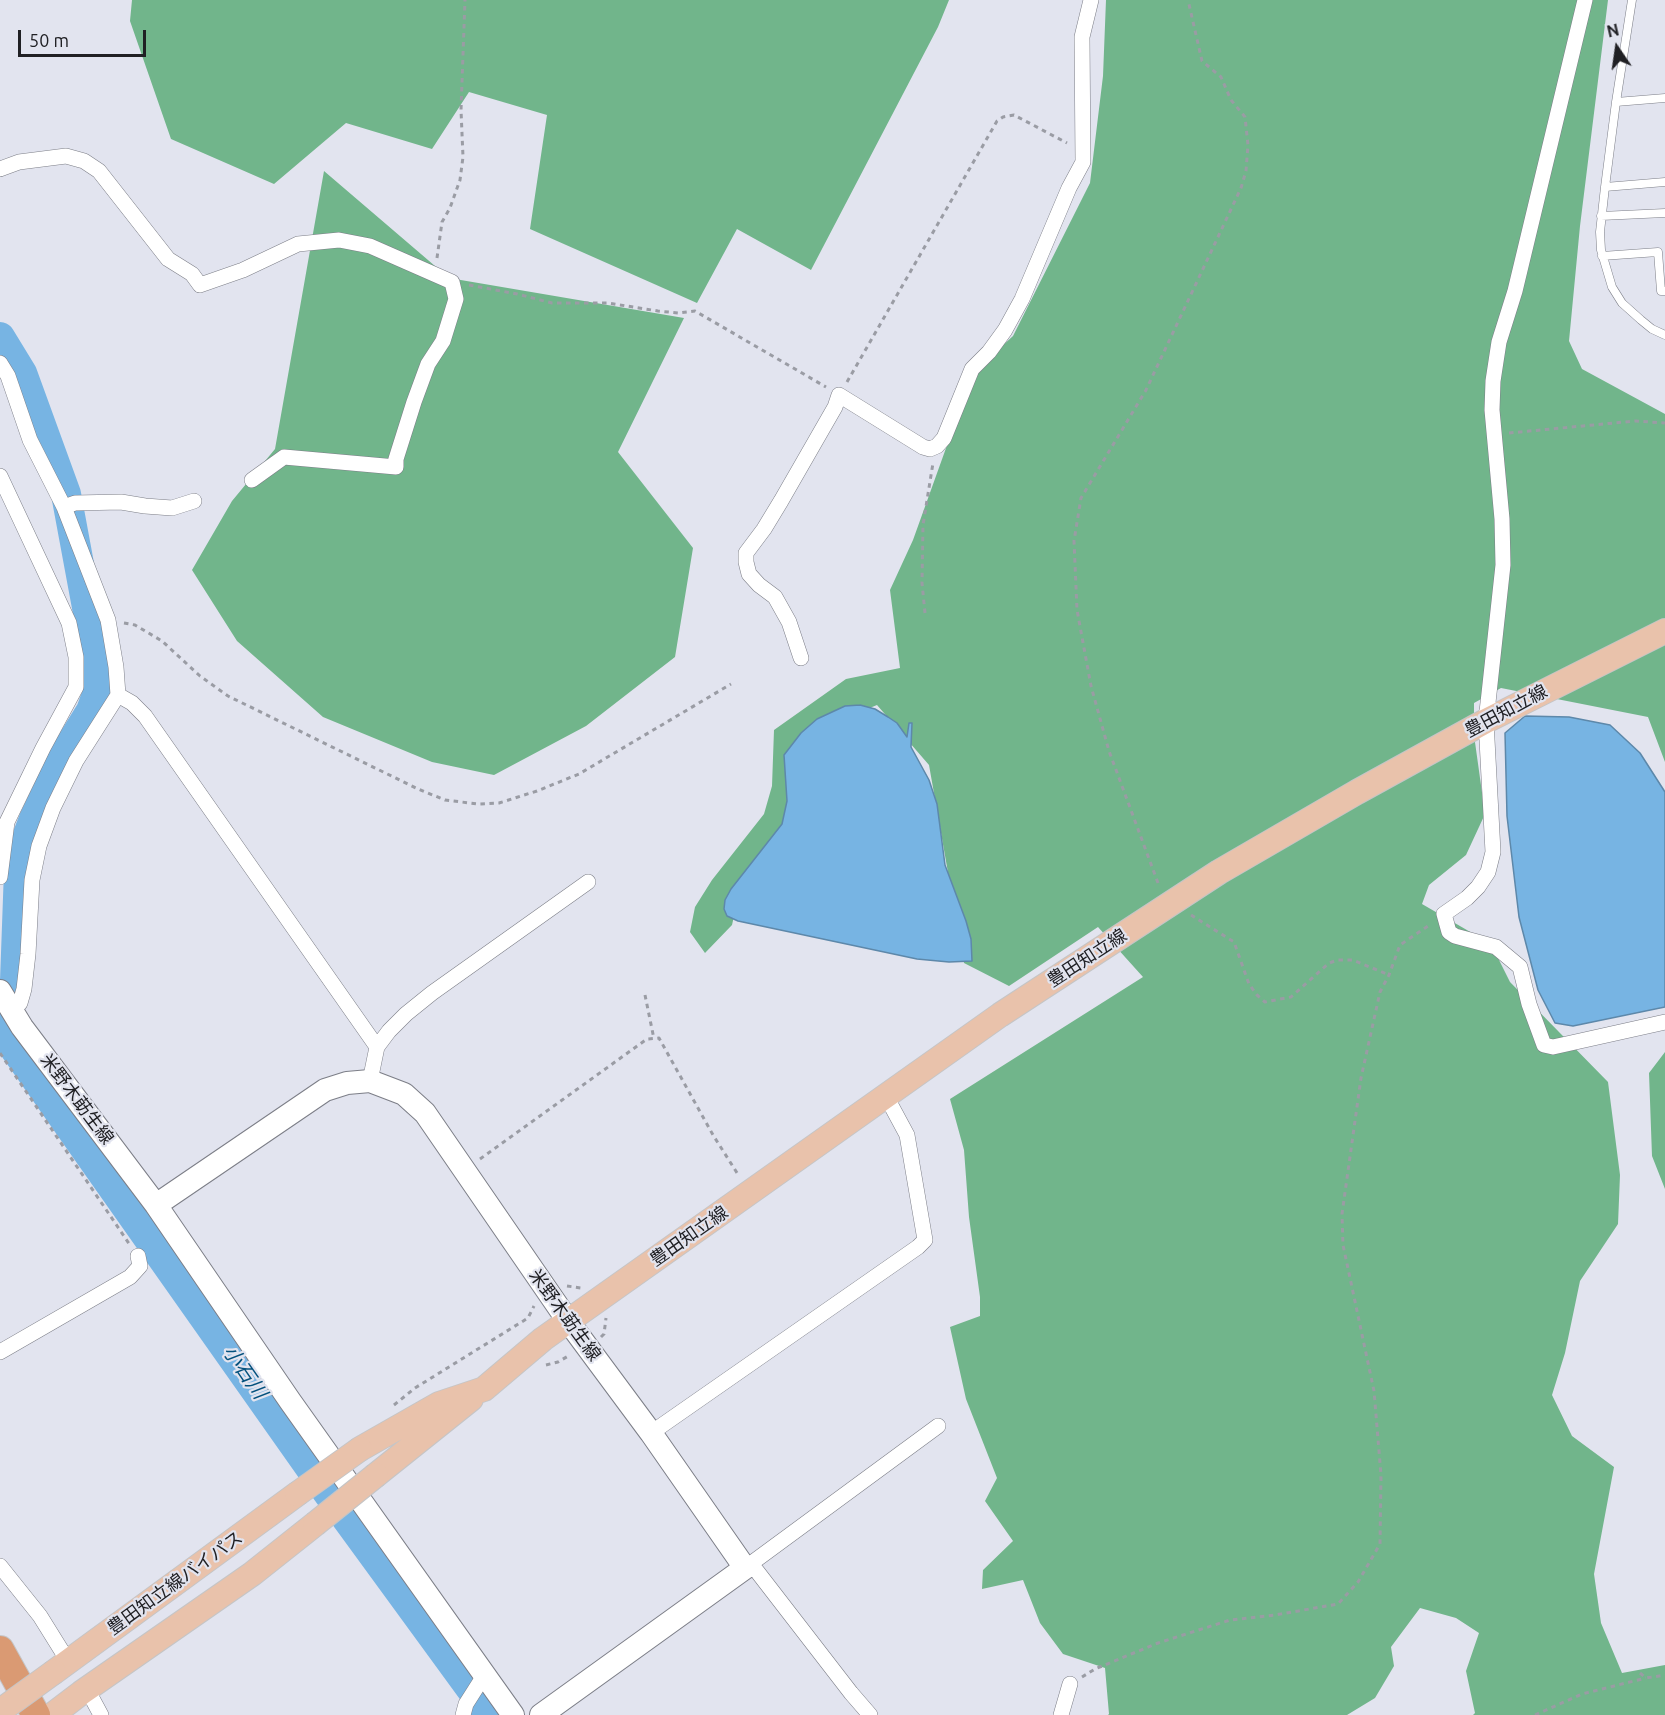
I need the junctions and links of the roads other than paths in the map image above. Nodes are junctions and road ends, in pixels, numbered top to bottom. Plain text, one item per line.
1 (1091, 0) edge
2 (1585, 0) edge
3 (1632, 0) edge
4 (1665, 98) edge
5 (1616, 102) junction
6 (0, 169) edge
7 (1665, 182) edge
8 (1605, 187) junction
9 (1665, 213) edge
10 (1601, 216) junction
11 (1602, 256) junction
12 (1665, 291) edge
13 (1665, 335) edge
14 (0, 363) edge
15 (0, 476) edge
16 (252, 480) dead end
17 (194, 501) dead end
18 (64, 507) junction
19 (1665, 631) edge
20 (801, 658) dead end
21 (118, 695) junction
22 (1486, 721) junction
23 (0, 877) edge
24 (588, 882) dead end
25 (6, 1001) edge
26 (1665, 1022) edge
27 (377, 1047) junction
28 (370, 1081) junction
29 (886, 1096) junction
30 (156, 1205) junction
31 (138, 1256) road end
32 (568, 1322) junction
33 (0, 1352) edge
34 (484, 1389) junction
35 (938, 1426) dead end
36 (651, 1433) junction
37 (360, 1449) joint
38 (376, 1474) joint
39 (0, 1566) edge
40 (745, 1568) junction
41 (0, 1650) edge
42 (61, 1666) junction
43 (482, 1679) junction
44 (1070, 1684) road end
45 (84, 1691) junction
46 (464, 1709) edge
47 (0, 1711) edge
48 (36, 1715) edge
49 (52, 1715) edge
50 (101, 1715) edge
51 (513, 1715) edge
52 (541, 1715) edge
53 (870, 1715) edge
54 (1061, 1715) edge

1 - 20 street
2 - 22 street
3 - 5 lane
4 - 5 lane
5 - 8 lane
6 - 16 street
7 - 8 lane
8 - 10 lane
9 - 10 lane
10 - 11 lane
11 - 12 lane
11 - 13 lane
14 - 18 street
15 - 23 street
17 - 18 street
18 - 21 street
19 - 22 main road, 豊田知立線
21 - 25 street
21 - 27 street
22 - 26 street
22 - 29 main road, 豊田知立線
24 - 27 street
25 - 30 main road, 米野木莇生線
27 - 28 street
28 - 30 main road, 米野木莇生線
28 - 32 main road, 米野木莇生線
29 - 32 main road, 豊田知立線
29 - 36 street
30 - 43 main road, 米野木莇生線
31 - 33 street
32 - 34 main road, 豊田知立線
32 - 36 main road, 米野木莇生線
34 - 37 main road, 豊田知立線
34 - 38 main road, 豊田知立線
35 - 40 street
36 - 40 main road, 米野木莇生線
37 - 42 main road, 豊田知立線バイパス, bridge
38 - 45 main road, 豊田知立線バイパス, bridge
39 - 42 street
40 - 52 main road
40 - 53 street
41 - 48 highway
42 - 47 main road, 豊田知立線バイパス, bridge
43 - 46 street
43 - 51 main road, 米野木莇生線
44 - 54 street
45 - 49 main road, 豊田知立線バイパス
45 - 50 street

